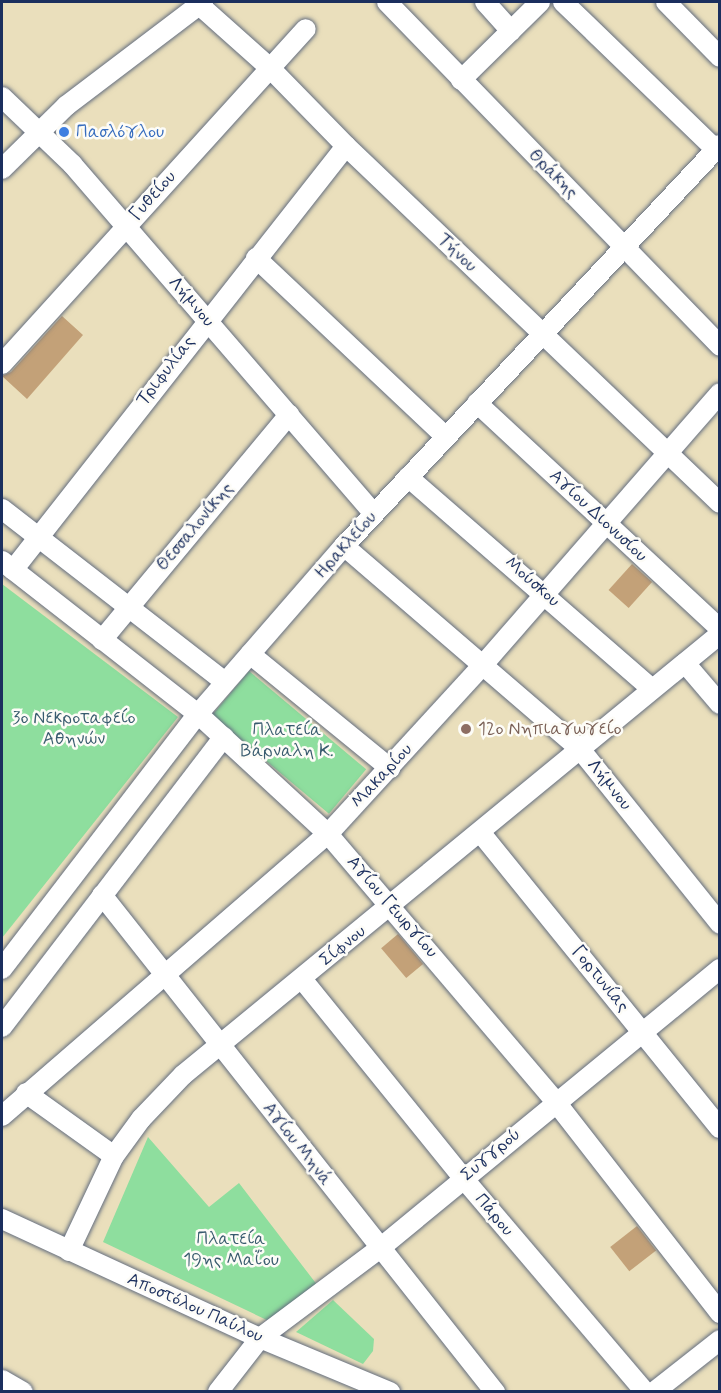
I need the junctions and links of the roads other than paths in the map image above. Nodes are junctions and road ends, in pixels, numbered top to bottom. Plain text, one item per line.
1 (387, 2) edge
2 (540, 2) edge
3 (563, 2) edge
4 (666, 2) edge
5 (199, 3) edge
6 (488, 3) edge
7 (306, 29) dead end
8 (511, 31) junction
9 (720, 57) edge
10 (269, 67) junction
11 (461, 80) junction
12 (2, 97) edge
13 (40, 130) junction
14 (346, 146) junction
15 (717, 147) edge
16 (2, 169) edge
17 (125, 227) junction
18 (625, 246) junction
19 (256, 258) junction
20 (206, 320) junction
21 (542, 334) junction
22 (720, 346) edge
23 (2, 364) edge
24 (720, 393) edge
25 (477, 403) junction
26 (289, 415) junction
27 (446, 437) junction
28 (668, 453) junction
29 (408, 477) junction
30 (720, 503) edge
31 (2, 509) edge
32 (374, 514) junction
33 (605, 523) junction
34 (38, 535) junction
35 (344, 546) junction
36 (7, 566) edge
37 (545, 592) junction
38 (128, 607) junction
39 (720, 629) edge
40 (720, 634) edge
41 (102, 640) junction
42 (250, 654) junction
43 (685, 663) junction
44 (482, 666) junction
45 (225, 682) junction
46 (652, 689) junction
47 (720, 704) edge
48 (198, 714) junction
49 (224, 737) junction
50 (580, 749) junction
51 (390, 768) junction
52 (480, 831) junction
53 (328, 834) junction
54 (102, 895) junction
55 (393, 906) junction
56 (720, 924) edge
57 (2, 969) edge
58 (720, 969) edge
59 (166, 975) junction
60 (302, 979) junction
61 (2, 1027) edge
62 (642, 1031) junction
63 (220, 1046) junction
64 (26, 1093) junction
65 (555, 1101) junction
66 (2, 1113) edge
67 (720, 1128) edge
68 (114, 1156) junction
69 (463, 1178) junction
70 (2, 1219) edge
71 (379, 1249) junction
72 (69, 1251) junction
73 (720, 1313) edge
74 (260, 1338) junction
75 (720, 1340) edge
76 (2, 1380) edge
77 (347, 1384) edge
78 (23, 1392) edge
79 (218, 1392) edge
80 (390, 1392) edge
81 (495, 1392) edge
82 (645, 1392) edge
83 (654, 1392) edge

1 - 11 street, Θράκης
2 - 8 street
3 - 15 street
4 - 9 street
5 - 10 street, Τήνου
5 - 13 street
6 - 8 street
7 - 10 street, Γυθείου
8 - 11 street
10 - 14 street, Τήνου
10 - 17 street, Γυθείου
11 - 18 street, Θράκης
12 - 13 street, Λήμνου
13 - 16 street
13 - 17 street, Λήμνου
14 - 19 street, Τριφυλίας
14 - 21 street, Τήνου
15 - 18 street, Ηρακλείου
17 - 20 street, Λήμνου
17 - 23 street, Γυθείου
18 - 21 street, Ηρακλείου
18 - 22 street, Θράκης
19 - 20 street, Τριφυλίας
19 - 27 street
20 - 26 street, Λήμνου
20 - 34 street, Τριφυλίας
21 - 25 street, Ηρακλείου
21 - 28 street, Τήνου
24 - 28 street, Μακαρίου
25 - 27 street, Ηρακλείου
25 - 33 street, Αγίου Διονυσίου
26 - 32 street, Λήμνου
26 - 38 street, Θεσσαλονίκης
27 - 29 street, Ηρακλείου
28 - 30 street, Τήνου
28 - 33 street, Μακαρίου
29 - 32 street, Ηρακλείου
29 - 37 street, Μούσκου
31 - 34 street
32 - 35 street, Ηρακλείου
33 - 37 street, Μακαρίου
33 - 39 street, Αγίου Διονυσίου
34 - 36 street, Τριφυλίας
34 - 38 street
35 - 42 street, Ηρακλείου
35 - 44 street, Λήμνου
36 - 41 street, Αγίου Γεωργίου
37 - 44 street, Μακαρίου
37 - 46 street, Μούσκου
38 - 41 street, Θεσσαλονίκης
38 - 45 street
40 - 43 street, Σίφνου
41 - 48 street, Αγίου Γεωργίου
42 - 45 street, Ηρακλείου
42 - 51 street
43 - 46 street, Σίφνου
43 - 47 street
44 - 50 street, Λήμνου
44 - 51 street, Μακαρίου
45 - 48 street, Ηρακλείου
46 - 50 street, Σίφνου
48 - 49 street, Αγίου Γεωργίου
48 - 57 street, Ηρακλείου
49 - 53 street, Αγίου Γεωργίου
49 - 54 street
50 - 52 street, Σίφνου
50 - 56 street, Λήμνου
51 - 53 street, Μακαρίου
52 - 55 street, Σίφνου
52 - 62 street, Γορτυνίας
53 - 55 street, Αγίου Γεωργίου
53 - 59 street, Μακαρίου
54 - 59 street, Αγίου Μηνά
54 - 61 street
55 - 60 street, Σίφνου
55 - 65 street, Αγίου Γεωργίου
58 - 62 street, Συγγρού
59 - 63 street, Αγίου Μηνά
59 - 64 street, Μακαρίου
60 - 63 street, Σίφνου
60 - 69 street, Πάρου
62 - 65 street, Συγγρού
62 - 67 street, Γορτυνίας
63 - 68 street, Σίφνου
63 - 71 street, Αγίου Μηνά
64 - 66 street, Μακαρίου
64 - 68 street
65 - 69 street, Συγγρού
65 - 73 street, Αγίου Γεωργίου
68 - 72 street, Σίφνου
69 - 71 street, Συγγρού
69 - 82 street, Πάρου
70 - 72 street, Αποστόλου Παύλου
71 - 74 street, Συγγρού
71 - 81 street, Αγίου Μηνά
72 - 74 street, Αποστόλου Παύλου
74 - 77 street, Αποστόλου Παύλου
74 - 79 street, Συγγρού
75 - 83 street
76 - 78 street
77 - 80 street, Αποστόλου Παύλου

